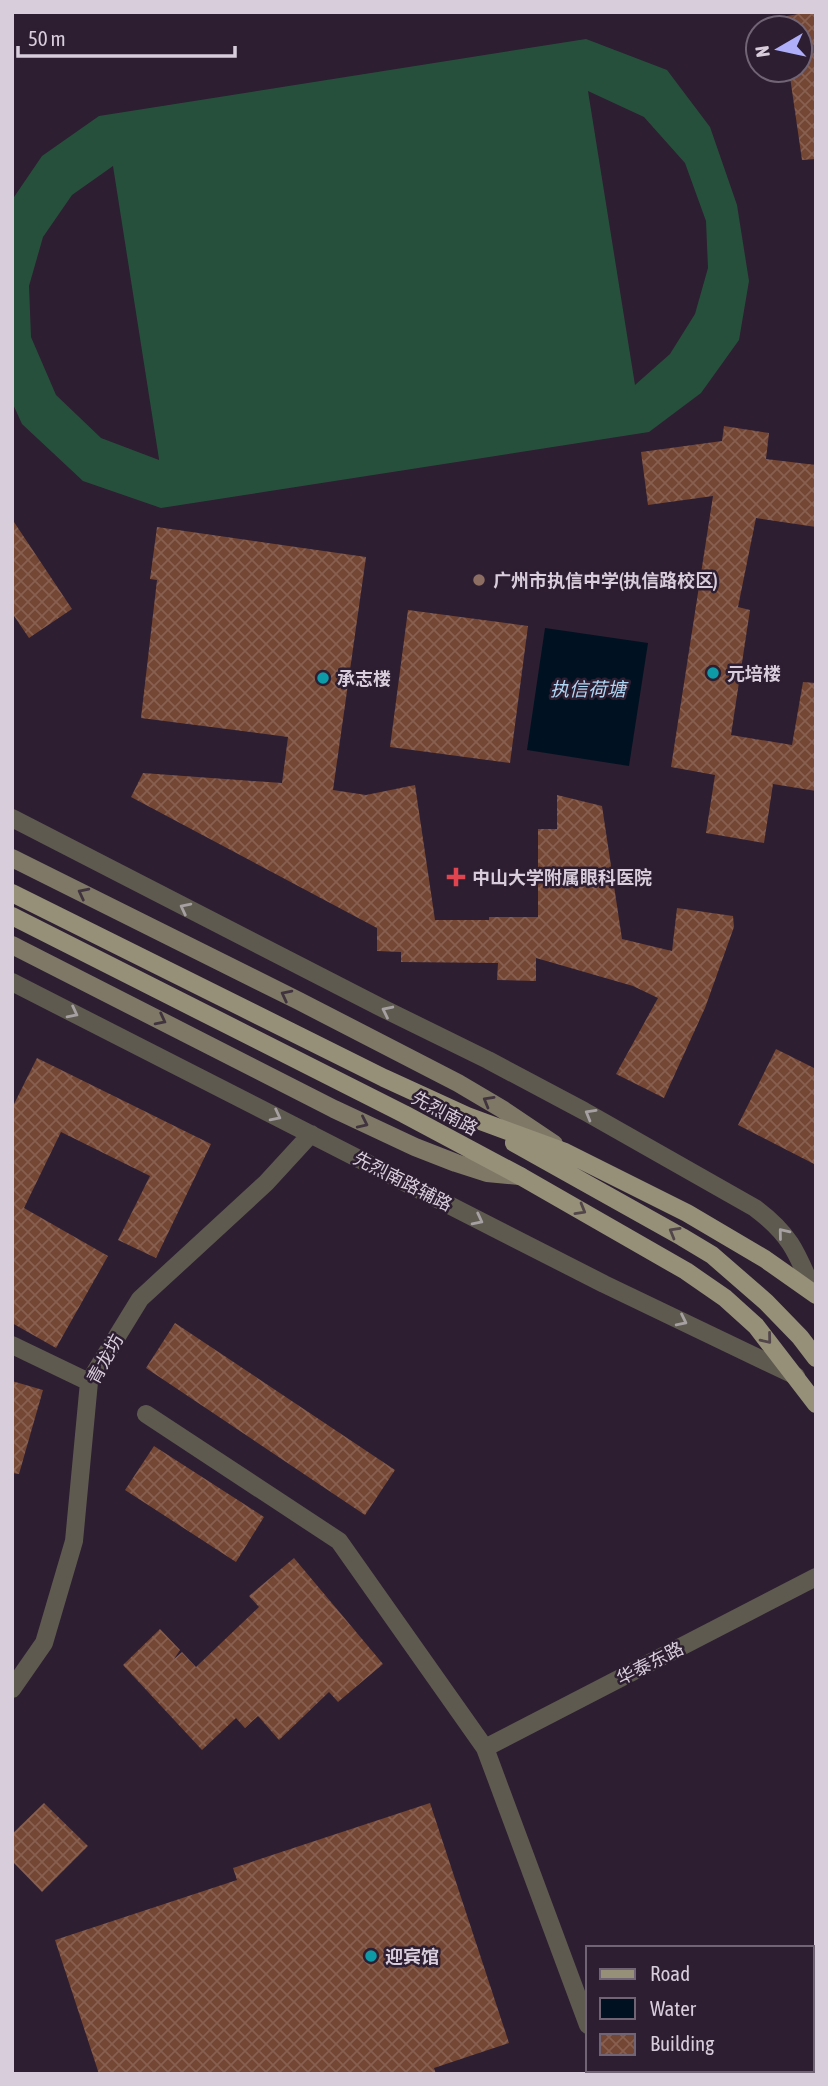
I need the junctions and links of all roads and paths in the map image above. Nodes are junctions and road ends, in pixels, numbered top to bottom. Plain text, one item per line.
1 (12, 818) edge
2 (12, 858) edge
3 (12, 893) edge
4 (12, 916) edge
5 (12, 945) edge
6 (12, 982) edge
7 (467, 1116) junction
8 (311, 1134) junction
9 (565, 1152) junction
10 (522, 1177) junction
11 (815, 1294) edge
12 (12, 1345) edge
13 (816, 1358) edge
14 (796, 1376) junction
15 (89, 1382) junction
16 (816, 1404) edge
17 (146, 1415) dead end
18 (816, 1577) edge
19 (12, 1689) edge
20 (485, 1748) junction
21 (586, 2020) edge

11 -> 1 street
9 -> 2 main road
3 - 7 main road, 先烈南路
4 - 10 main road, 先烈南路
5 -> 10 main road
6 -> 8 street, 先烈南路辅路
7 - 9 main road, 先烈南路
13 -> 7 main road, 先烈南路
8 -> 14 street, 先烈南路辅路
8 - 15 street, 青龙坊
9 - 11 main road, 先烈南路
10 -> 14 main road, 先烈南路
12 - 15 street
14 - 16 main road, 先烈南路
15 - 19 street, 青龙坊
17 - 20 street
18 - 20 street, 华泰东路
20 - 21 street

